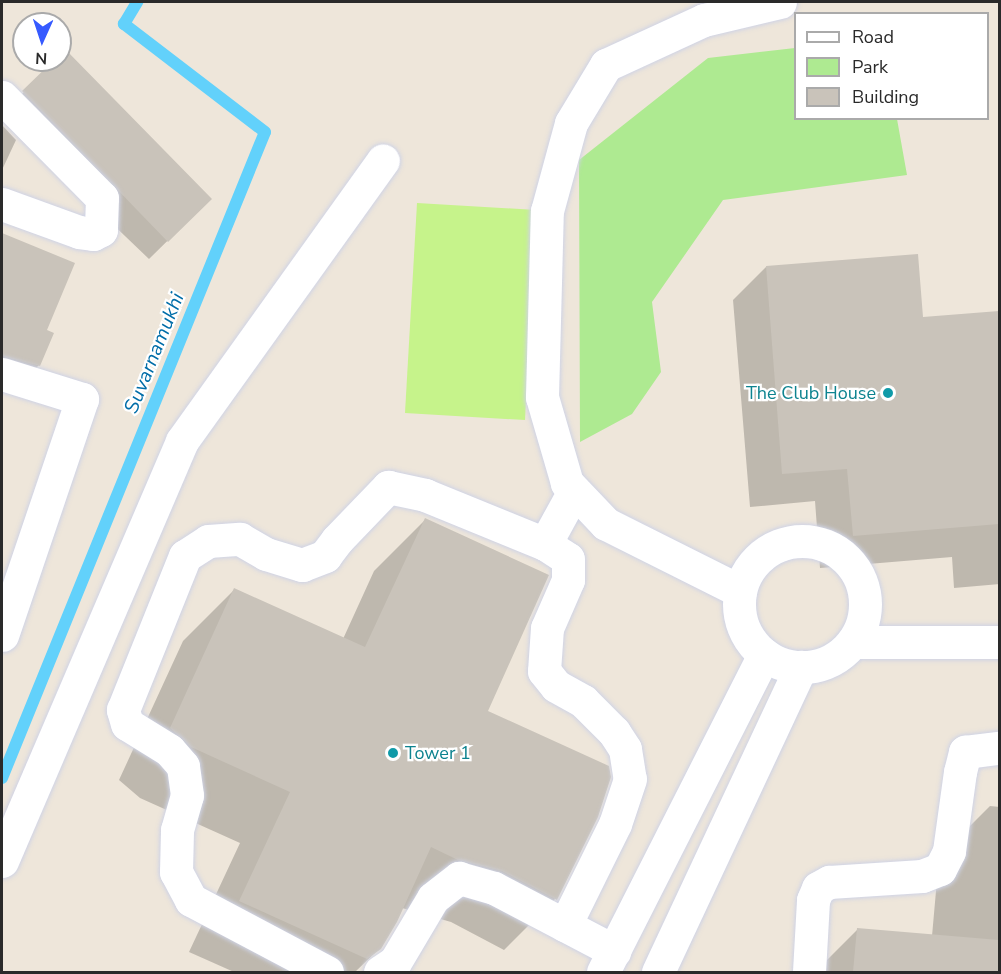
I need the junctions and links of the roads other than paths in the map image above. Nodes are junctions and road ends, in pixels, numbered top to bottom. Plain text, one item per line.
1 (780, 2) edge
2 (2, 97) edge
3 (384, 160) dead end
4 (2, 204) edge
5 (2, 374) edge
6 (574, 491) junction
7 (545, 544) junction
8 (740, 591) junction
9 (2, 635) edge
10 (853, 642) junction
11 (999, 642) edge
12 (764, 655) junction
13 (801, 667) junction
14 (999, 748) edge
15 (2, 861) edge
16 (565, 925) junction
17 (609, 962) edge
18 (327, 972) edge
19 (380, 972) edge
20 (658, 972) edge
21 (809, 972) edge

1 - 6 street
2 - 4 street
3 - 15 street
5 - 9 street
6 - 7 street
6 - 8 street
7 - 16 street
7 - 18 street
8 - 10 street
8 - 12 street
10 - 11 street
10 - 13 street
12 - 13 street
12 - 17 street
13 - 20 street
14 - 21 street
16 - 17 street
16 - 19 street

